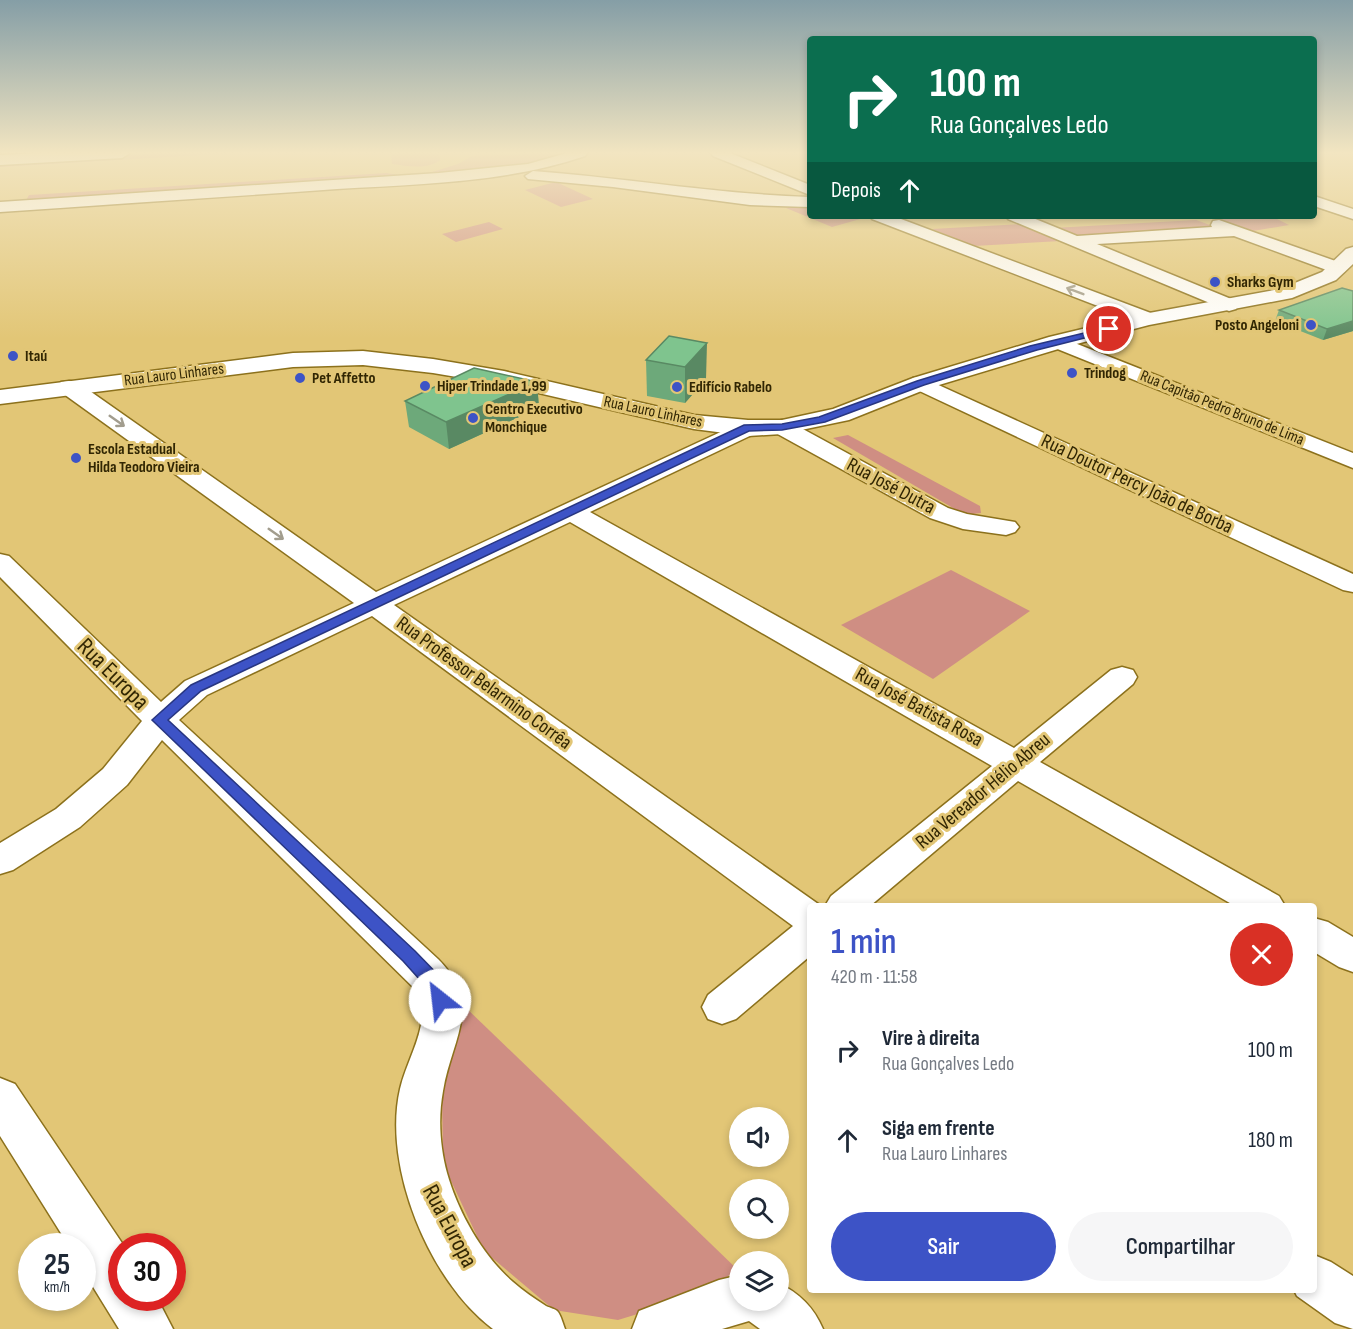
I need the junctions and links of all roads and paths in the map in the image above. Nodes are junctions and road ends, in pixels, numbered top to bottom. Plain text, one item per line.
1 (886, 219) edge
2 (1021, 219) edge
3 (1165, 219) edge
4 (1202, 219) edge
5 (1041, 227) junction
6 (1236, 231) junction
7 (1073, 240) junction
8 (1341, 270) edge
9 (1228, 305) junction
10 (1149, 319) junction
11 (1057, 342) junction
12 (921, 383) junction
13 (69, 387) junction
14 (0, 397) edge
15 (782, 427) junction
16 (747, 428) junction
17 (1353, 461) edge
18 (570, 511) junction
19 (1006, 527) dead end
20 (0, 562) edge
21 (1353, 584) edge
22 (374, 604) junction
23 (1122, 677) dead end
24 (160, 720) junction
25 (1017, 763) junction
26 (0, 860) edge
27 (848, 903) edge
28 (1261, 903) edge
29 (807, 916) edge
30 (1317, 935) edge
31 (807, 936) edge
32 (1353, 956) edge
33 (722, 1007) dead end
34 (0, 1098) edge
35 (108, 1265) edge
36 (1317, 1281) edge
37 (729, 1302) edge
38 (1353, 1305) edge
39 (136, 1311) edge
40 (778, 1311) edge
41 (148, 1329) edge
42 (540, 1329) edge
43 (657, 1329) edge
44 (798, 1329) edge

10 -> 1 street
2 - 5 street
3 - 5 street
4 - 6 street
5 - 7 street
6 - 7 street
6 - 8 street
7 - 9 street
8 - 9 main road, Rua Lauro Linhares
9 - 10 main road, Rua Lauro Linhares
10 - 11 main road, Rua Lauro Linhares
11 - 12 main road, Rua Lauro Linhares
11 - 17 street, Rua Capitão Pedro Bruno de Lima
12 - 15 main road, Rua Lauro Linhares
12 - 21 street, Rua Doutor Percy João de Borba
13 - 14 main road, Rua Lauro Linhares
13 - 16 main road, Rua Lauro Linhares
13 -> 22 street, Rua Professor Belarmino Corrêa
15 - 16 main road, Rua Lauro Linhares
15 - 19 street, Rua José Dutra
16 - 18 street
18 - 22 street
18 - 25 street, Rua José Batista Rosa
20 - 24 street, Rua Europa
22 - 24 street
22 - 29 street, Rua Professor Belarmino Corrêa
23 - 25 street, Rua Vereador Hélio Abreu
24 - 26 street
24 - 42 street, Rua Europa
25 - 27 street, Rua Vereador Hélio Abreu
25 - 28 street, Rua José Batista Rosa
30 - 32 street
31 - 33 street
34 - 35 street
36 - 38 street
37 - 43 street
39 - 41 street
40 - 44 street

